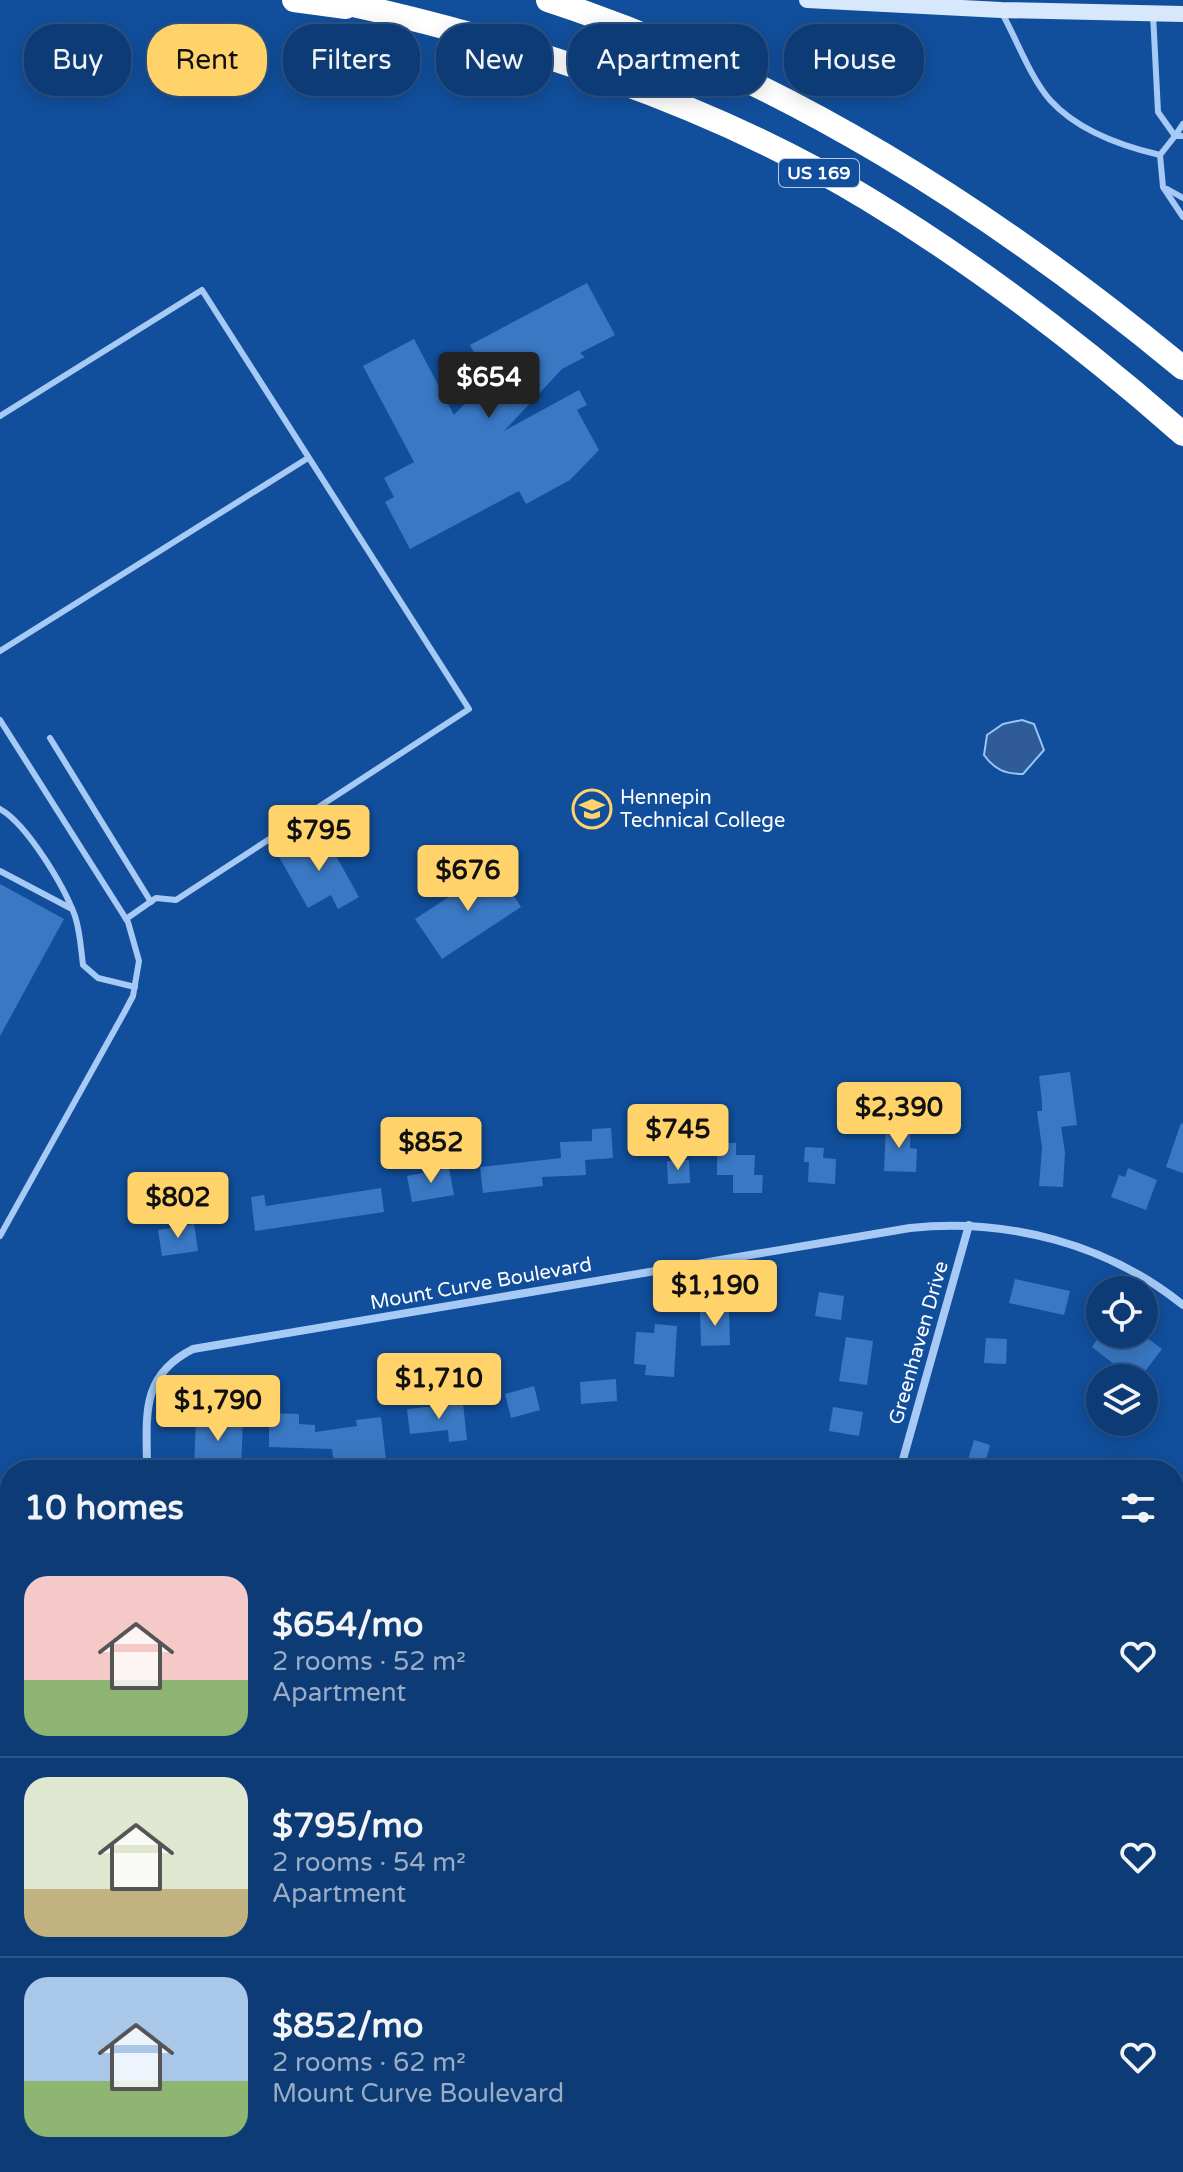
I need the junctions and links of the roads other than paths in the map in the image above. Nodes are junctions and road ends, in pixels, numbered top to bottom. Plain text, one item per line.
1 (294, 0) edge
2 (331, 0) edge
3 (548, 0) edge
4 (807, 0) edge
5 (1177, 9) edge
6 (1001, 10) junction
7 (1153, 14) junction
8 (400, 15) junction
9 (1183, 124) edge
10 (1179, 136) edge
11 (1160, 155) junction
12 (1163, 187) junction
13 (1183, 198) edge
14 (1183, 217) edge
15 (1183, 368) edge
16 (0, 416) edge
17 (1183, 434) edge
18 (308, 458) junction
19 (0, 651) edge
20 (0, 720) edge
21 (50, 738) dead end
22 (0, 809) edge
23 (0, 871) edge
24 (151, 902) junction
25 (72, 909) junction
26 (126, 919) junction
27 (135, 987) junction
28 (969, 1225) junction
29 (0, 1236) edge
30 (1183, 1305) edge
31 (147, 1460) edge
32 (903, 1460) edge

1 - 8 highway
2 - 8 highway, US 169
3 - 15 highway, US 169
4 - 6 street
5 - 7 street
6 - 7 street
6 - 11 lane
7 - 10 lane
8 - 17 highway, US 169
9 - 10 lane
10 - 11 lane
11 - 12 lane
12 - 13 lane
12 - 14 lane
16 - 18 lane
18 - 19 lane
18 - 24 lane
20 - 26 lane
21 - 24 lane
22 - 25 lane
23 - 25 lane
24 - 26 lane
25 - 27 lane
26 - 27 lane
27 - 29 lane
28 - 30 street, Mount Curve Boulevard
28 - 31 street, Mount Curve Boulevard
28 - 32 street, Greenhaven Drive

